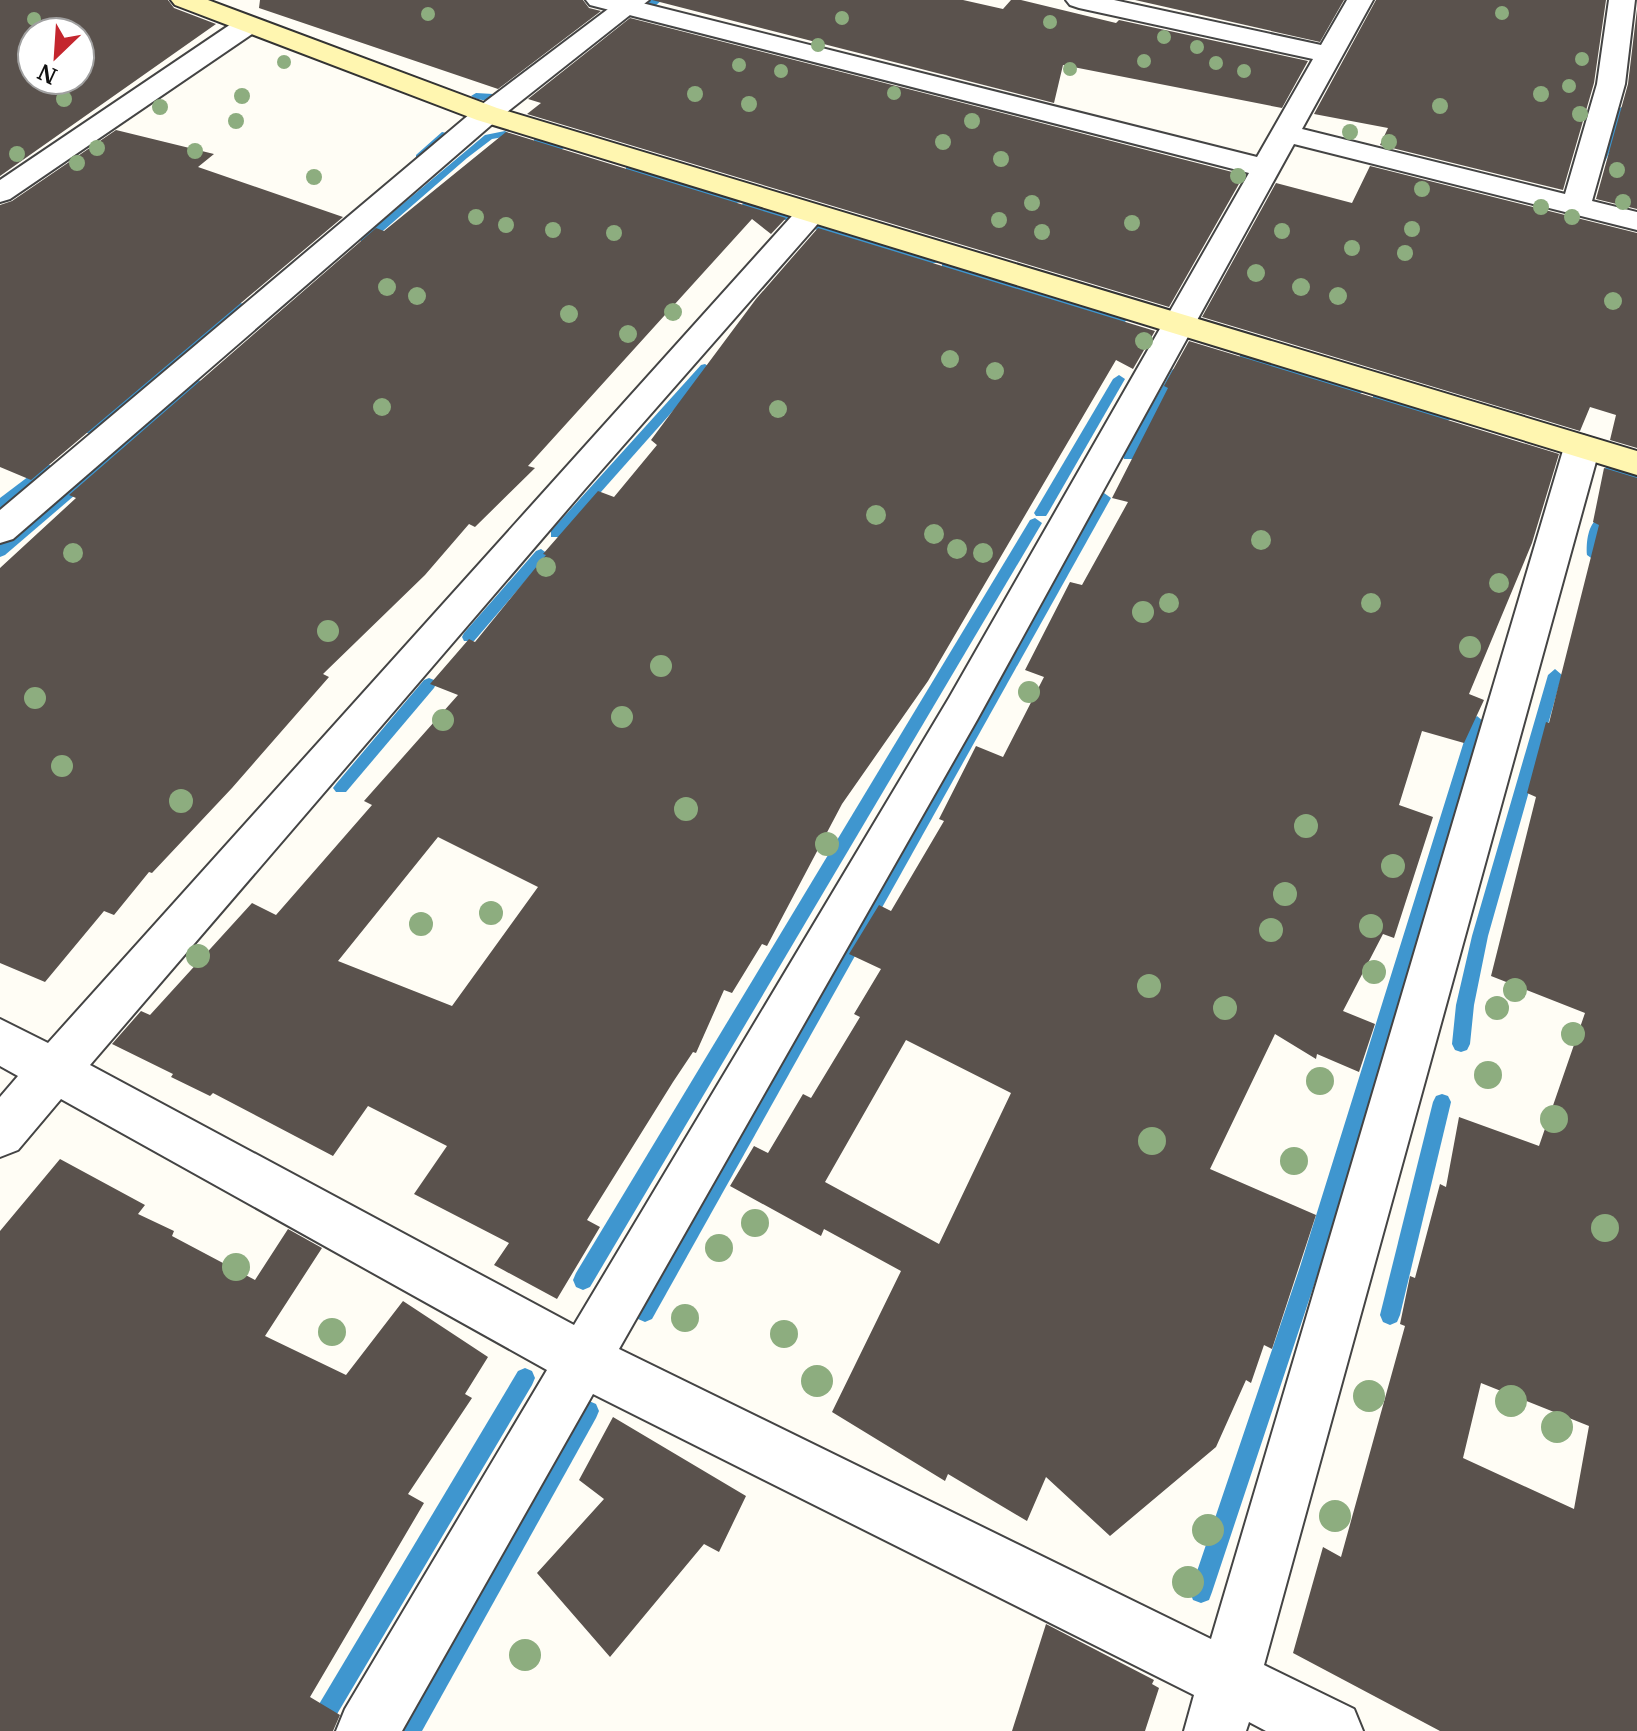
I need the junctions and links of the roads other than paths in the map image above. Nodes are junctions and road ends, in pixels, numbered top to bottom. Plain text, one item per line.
1 (184, 0) edge
2 (599, 0) edge
3 (1079, 0) edge
4 (1360, 0) edge
5 (1622, 0) edge
6 (631, 4) edge
7 (246, 26) junction
8 (1330, 55) junction
9 (487, 114) junction
10 (1287, 134) junction
11 (1265, 168) junction
12 (0, 193) edge
13 (1576, 206) junction
14 (811, 213) junction
15 (1637, 221) edge
16 (1178, 324) junction
17 (1582, 447) junction
18 (1637, 463) edge
19 (0, 530) edge
20 (0, 1041) edge
21 (56, 1070) junction
22 (0, 1133) edge
23 (583, 1360) junction
24 (1230, 1678) junction
25 (367, 1731) edge
26 (1215, 1731) edge
27 (1332, 1731) edge

1 - 7 main road
2 - 6 street
3 - 8 street
4 - 8 street
5 - 13 street
6 - 9 street
6 - 11 street
7 - 9 main road
7 - 12 street
8 - 10 street
9 - 14 main road
9 - 19 street
10 - 11 street
10 - 13 street
11 - 16 street
13 - 15 street
14 - 16 main road
14 - 21 street
16 - 17 main road
16 - 23 street
17 - 18 main road
17 - 24 street
20 - 21 street
21 - 22 street
21 - 23 street
23 - 24 street
23 - 25 street
24 - 26 street
24 - 27 street

